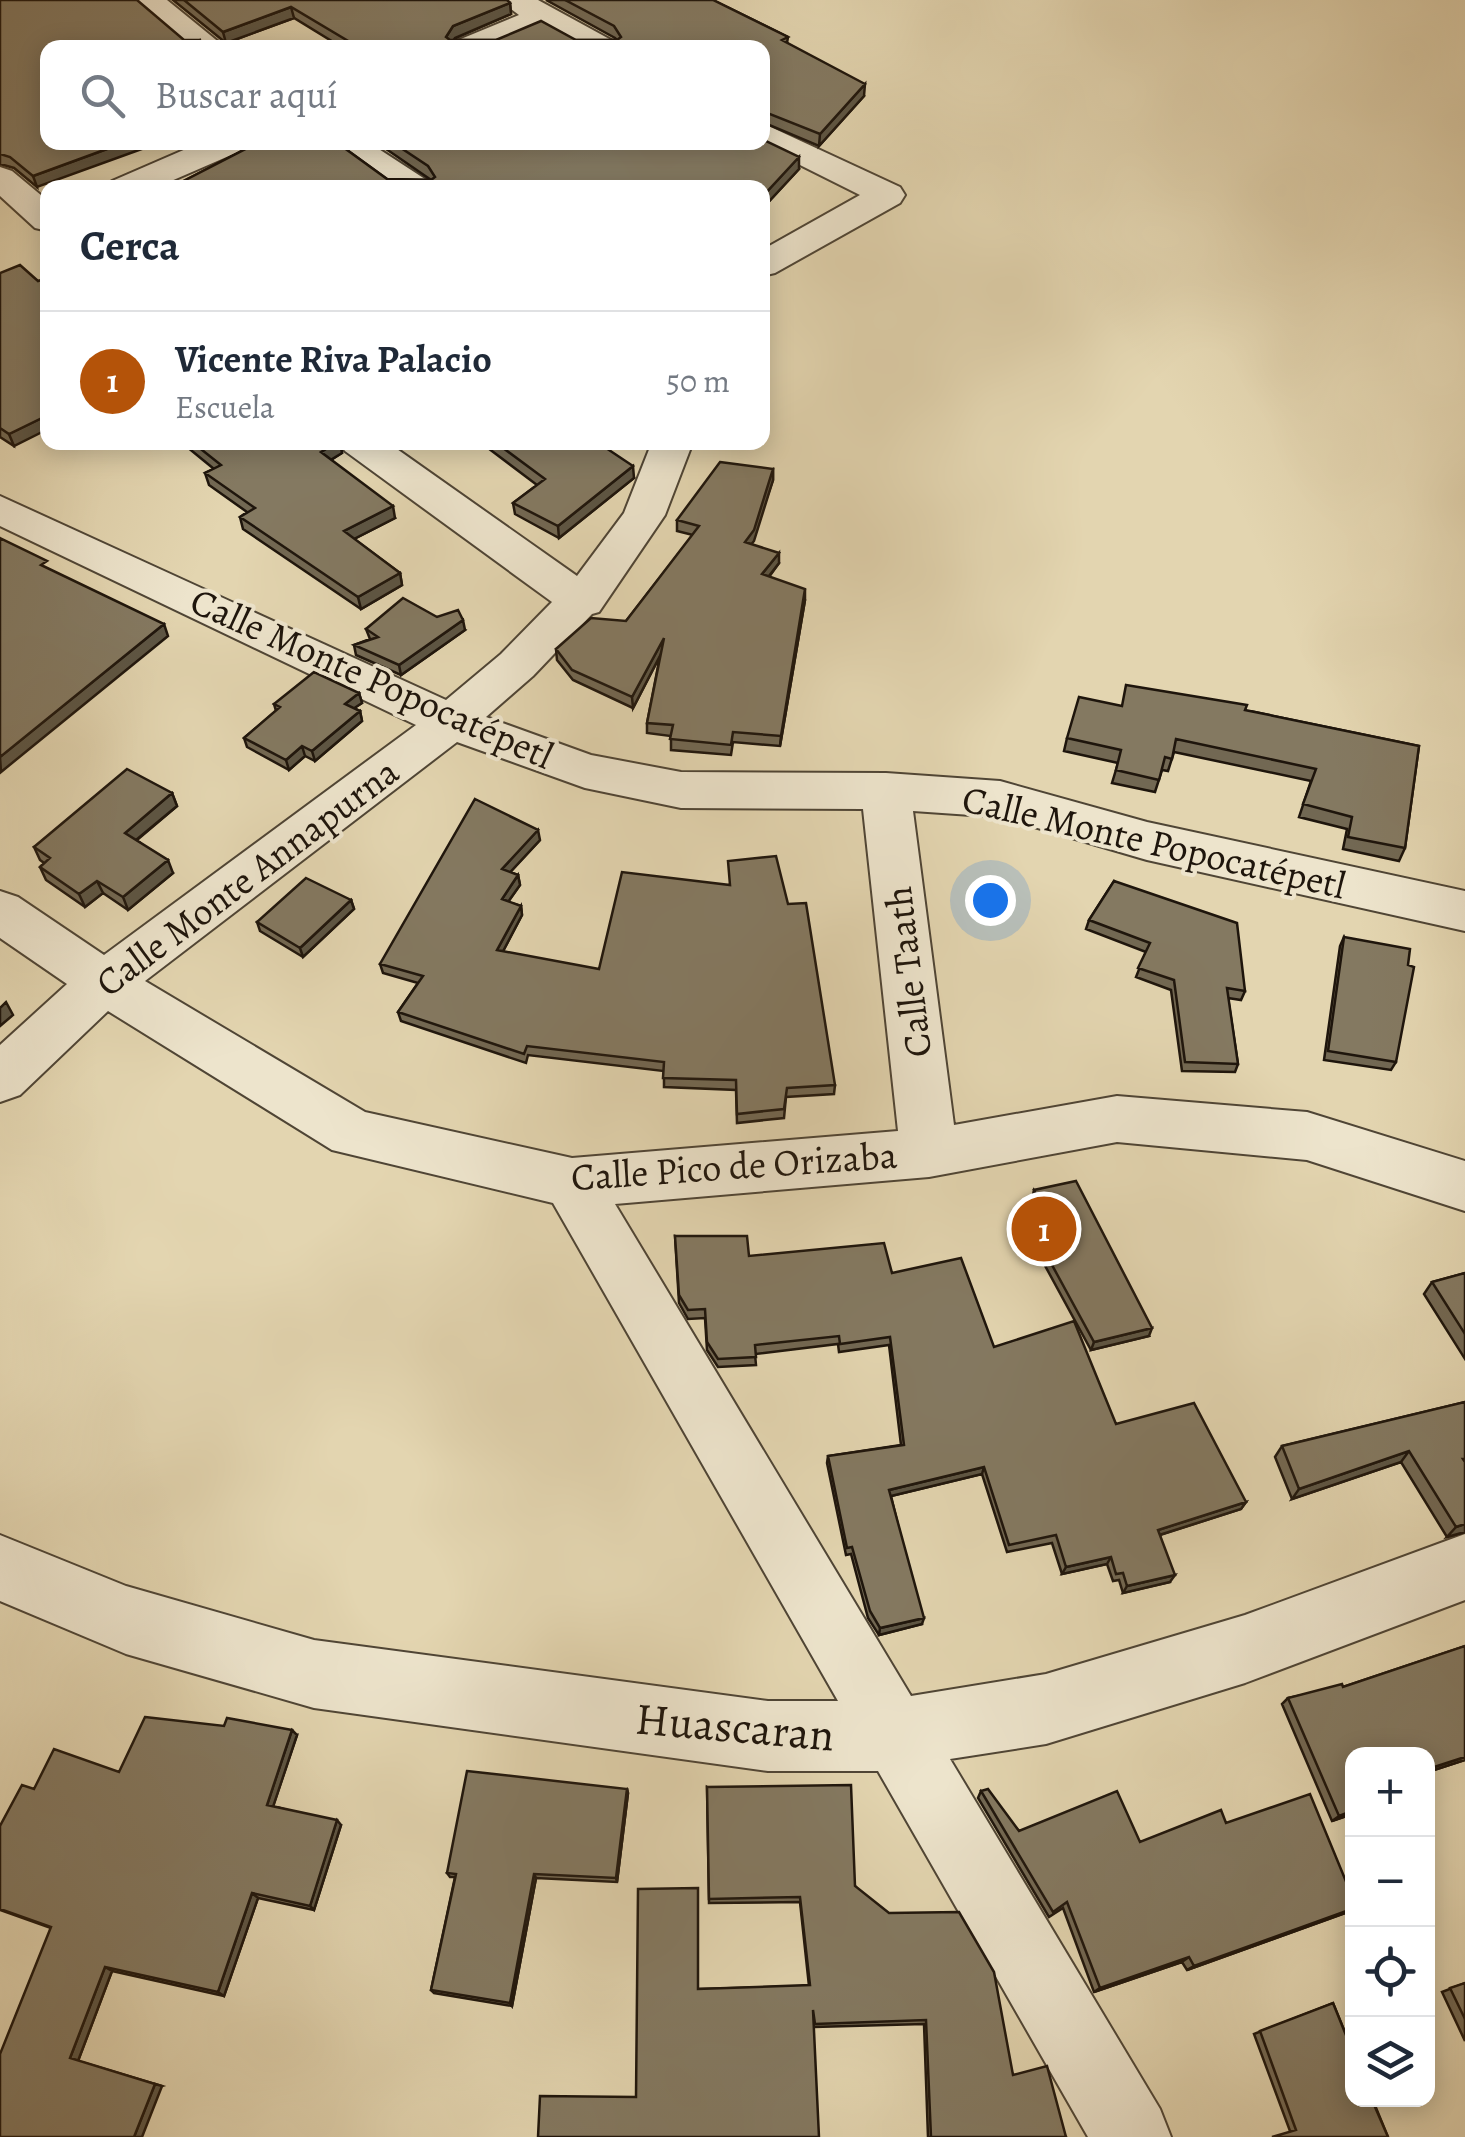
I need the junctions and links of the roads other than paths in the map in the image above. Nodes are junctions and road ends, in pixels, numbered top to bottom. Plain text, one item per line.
1 (147, 0) edge
2 (514, 0) edge
3 (544, 16) junction
4 (200, 40) edge
5 (486, 40) edge
6 (588, 40) edge
7 (770, 138) edge
8 (214, 150) edge
9 (356, 150) edge
10 (0, 178) edge
11 (143, 180) edge
12 (403, 180) edge
13 (40, 214) edge
14 (770, 261) edge
15 (371, 450) edge
16 (670, 450) edge
17 (0, 509) edge
18 (583, 602) junction
19 (452, 722) junction
20 (886, 791) junction
21 (1465, 911) edge
22 (0, 912) edge
23 (105, 982) junction
24 (0, 1079) edge
25 (929, 1153) junction
26 (572, 1183) junction
27 (1465, 1186) edge
28 (1465, 1566) edge
29 (0, 1568) edge
30 (898, 1732) junction
31 (1132, 2137) edge

1 - 4 street
2 - 3 street
3 - 5 street
3 - 6 street
7 - 14 street
8 - 11 street
9 - 12 street
10 - 13 street
15 - 18 street
16 - 18 street, Calle Monte Annapurna
17 - 19 street, Calle Monte Popocatépetl
18 - 19 street, Calle Monte Annapurna
19 - 20 street, Calle Monte Popocatépetl
19 - 23 street, Calle Monte Annapurna
20 - 21 street, Calle Monte Popocatépetl
20 - 25 street, Calle Taath
22 - 23 street, Calle Pico de Orizaba
23 - 24 street, Calle Monte Annapurna
23 - 26 street, Calle Pico de Orizaba
25 - 26 street, Calle Pico de Orizaba
25 - 27 street, Calle Pico de Orizaba
26 - 30 street
28 - 30 street, Huascaran
29 - 30 street, Huascaran
30 - 31 street

